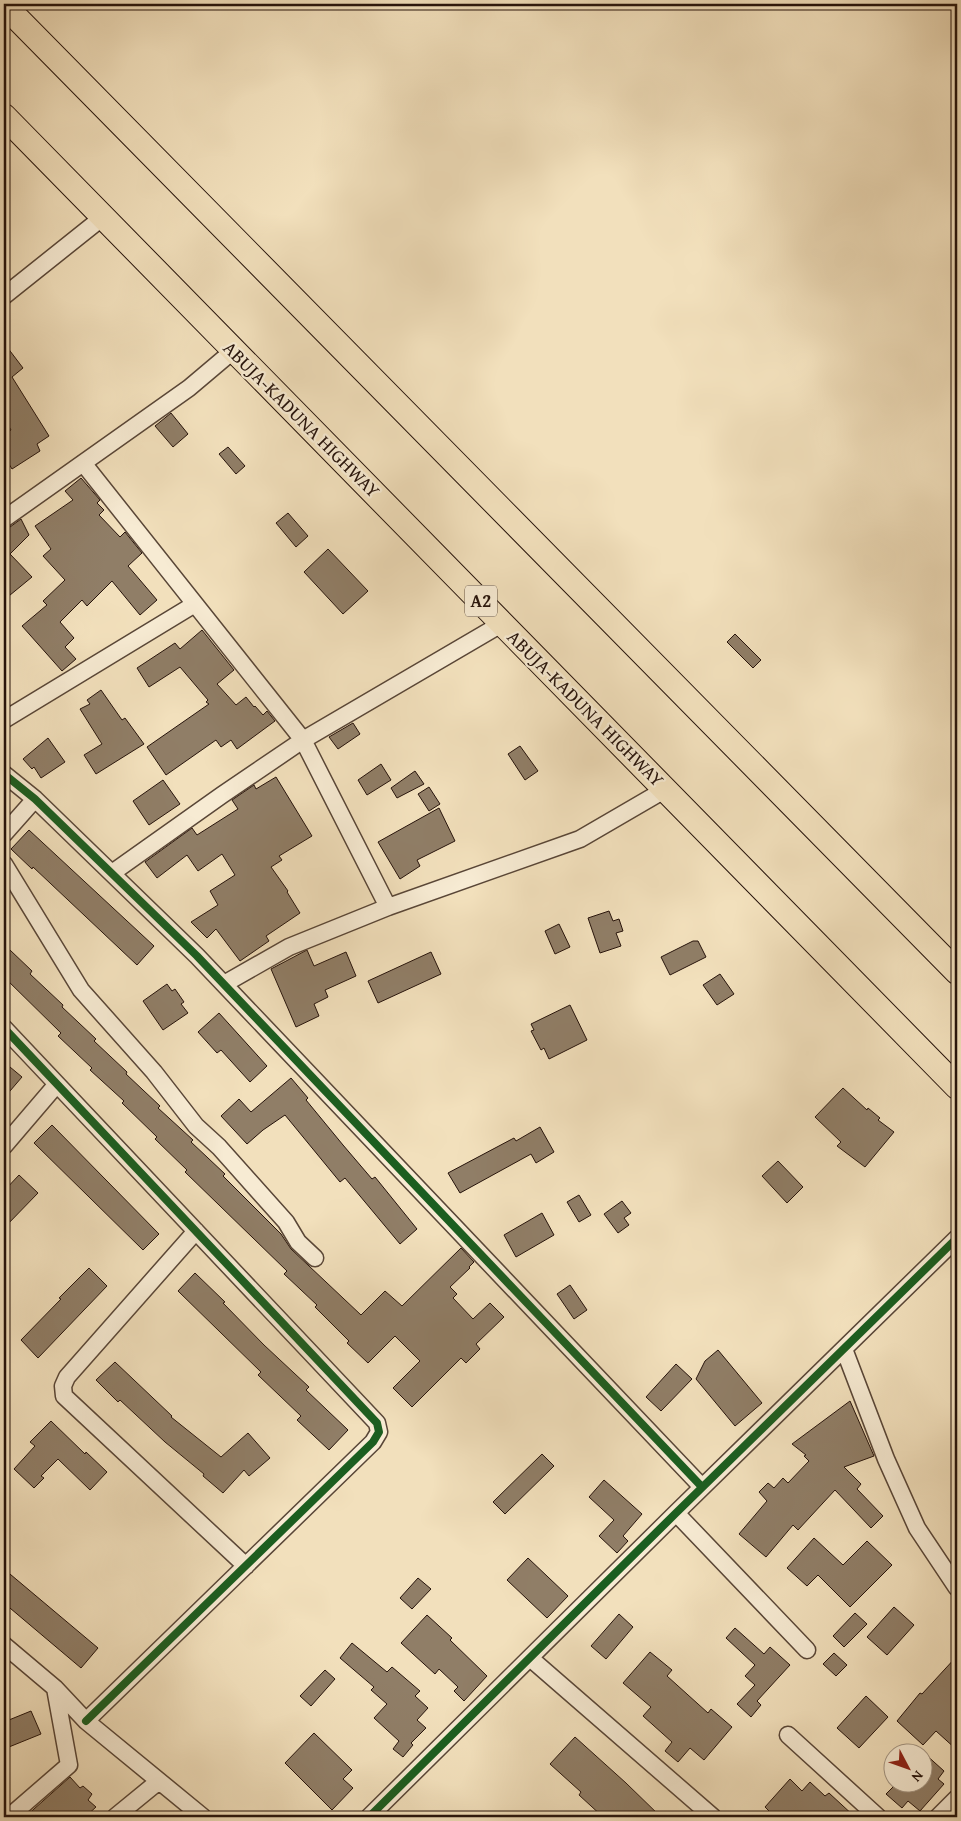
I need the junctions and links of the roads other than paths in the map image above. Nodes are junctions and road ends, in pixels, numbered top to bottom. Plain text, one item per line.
1 (4, 5) edge
2 (4, 116) edge
3 (103, 217) junction
4 (4, 296) edge
5 (234, 350) junction
6 (83, 463) junction
7 (4, 520) edge
8 (195, 604) junction
9 (502, 623) junction
10 (4, 720) edge
11 (303, 740) junction
12 (4, 774) edge
13 (666, 789) junction
14 (35, 800) junction
15 (4, 834) edge
16 (4, 864) edge
17 (112, 872) junction
18 (388, 907) junction
19 (957, 972) edge
20 (224, 984) junction
21 (4, 1028) edge
22 (953, 1074) edge
23 (57, 1084) junction
24 (4, 1146) edge
25 (196, 1231) junction
26 (957, 1238) edge
27 (315, 1258) dead end
28 (844, 1349) junction
29 (702, 1487) junction
30 (676, 1513) junction
31 (246, 1566) junction
32 (957, 1588) edge
33 (4, 1645) edge
34 (808, 1650) dead end
35 (530, 1658) junction
36 (55, 1688) junction
37 (86, 1721) junction
38 (788, 1735) dead end
39 (159, 1781) junction
40 (957, 1798) edge
41 (9, 1817) edge
42 (115, 1817) edge
43 (203, 1817) edge
44 (369, 1817) edge
45 (713, 1817) edge
46 (878, 1817) edge
47 (938, 1817) edge

1 - 19 highway
2 - 3 highway, ABUJA-KADUNA HIGHWAY / A2
3 - 4 street
3 - 5 highway, ABUJA-KADUNA HIGHWAY / A2
5 - 6 street
5 - 9 highway, ABUJA-KADUNA HIGHWAY / A2
6 - 7 street
6 - 8 street
8 - 10 street
8 - 11 street
9 - 11 street
9 - 13 highway, ABUJA-KADUNA HIGHWAY / A2
11 - 17 street
11 - 18 street
12 - 14 street
13 - 18 street
13 - 22 highway, ABUJA-KADUNA HIGHWAY / A2
14 - 15 street
14 - 17 street
16 - 27 street
17 - 20 street
18 - 20 street
20 - 29 street
21 - 23 street
23 - 24 street
23 - 25 street
25 - 31 street
25 - 31 street
26 - 28 street
28 - 29 street
28 - 32 street
29 - 30 street
30 - 34 street
30 - 35 street
31 - 37 street
33 - 36 street
35 - 44 street
35 - 45 street
36 - 37 street
36 - 41 street
37 - 39 street
38 - 46 street
39 - 42 street
39 - 43 street
40 - 47 street

